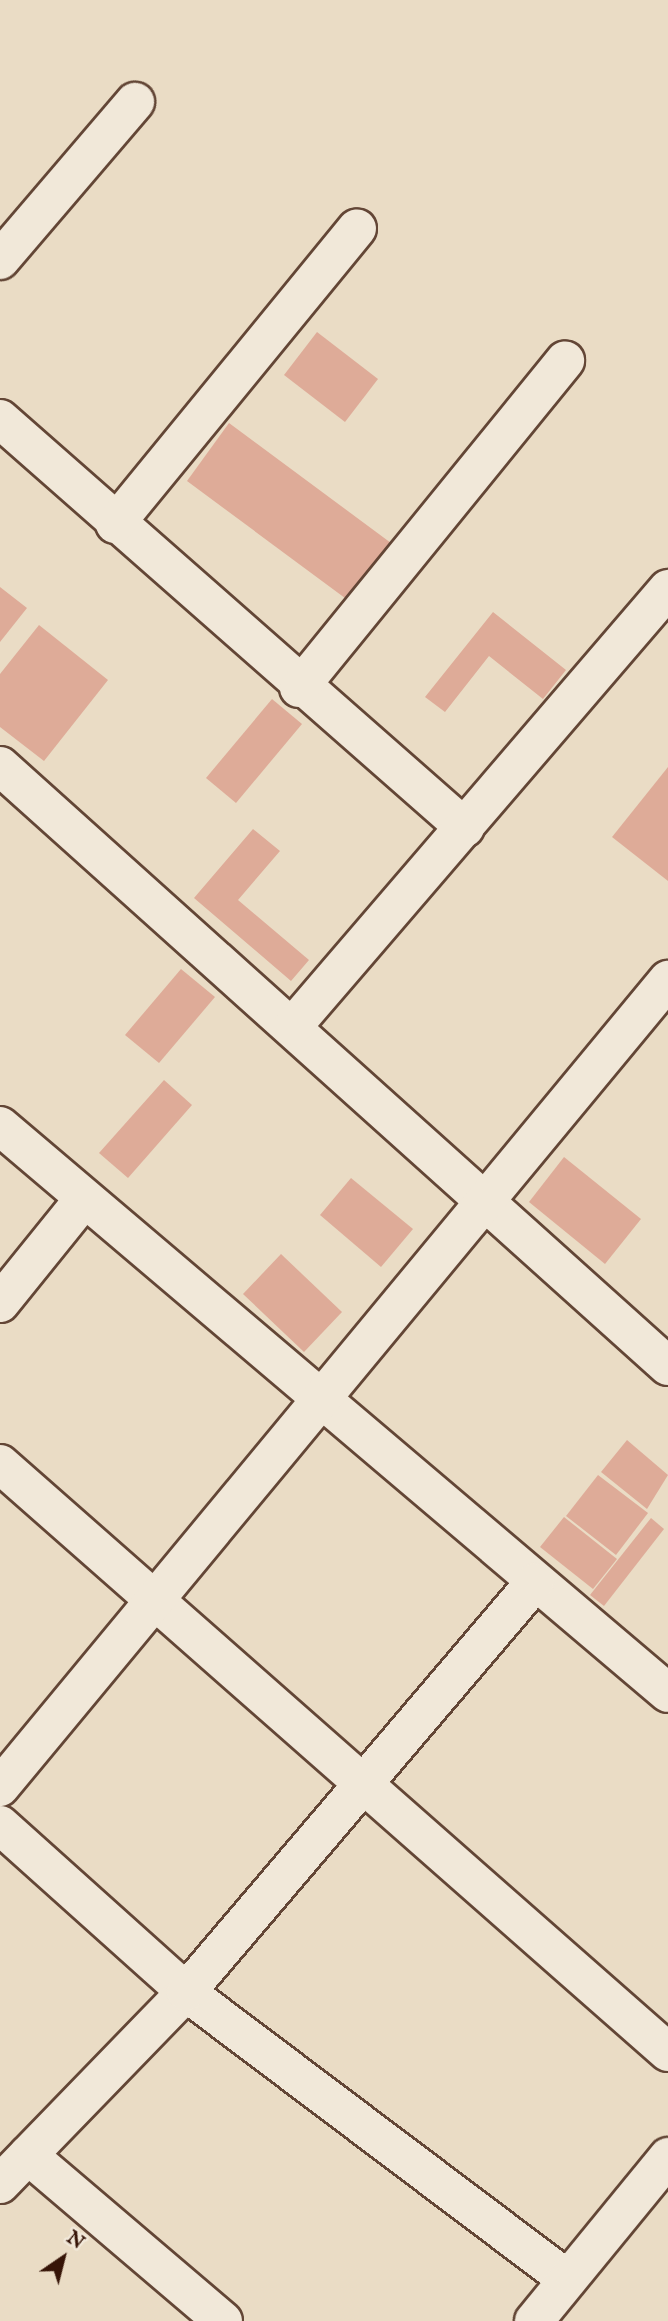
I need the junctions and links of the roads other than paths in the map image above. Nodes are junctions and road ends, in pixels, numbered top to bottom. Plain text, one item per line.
1 (135, 102) dead end
2 (357, 228) dead end
3 (0, 260) edge
4 (565, 360) dead end
5 (0, 419) edge
6 (114, 524) junction
7 (668, 589) edge
8 (299, 688) junction
9 (0, 766) edge
10 (465, 828) junction
11 (668, 980) edge
12 (293, 1026) junction
13 (0, 1126) edge
14 (84, 1199) junction
15 (480, 1203) junction
16 (0, 1303) edge
17 (668, 1366) edge
18 (321, 1401) junction
19 (0, 1464) edge
20 (534, 1582) junction
21 (157, 1604) junction
22 (668, 1693) edge
23 (361, 1786) junction
24 (0, 1787) edge
25 (0, 1825) edge
26 (186, 1992) junction
27 (668, 2052) edge
28 (28, 2155) junction
29 (668, 2157) edge
30 (0, 2185) edge
31 (568, 2279) junction
32 (223, 2321) edge
33 (534, 2321) edge

1 - 3 street
2 - 6 street
4 - 8 street
5 - 6 street
6 - 8 street
7 - 10 street
8 - 10 street
9 - 12 street
10 - 12 street
11 - 15 street
12 - 15 street
13 - 14 street
14 - 16 street
14 - 18 street
15 - 17 street
15 - 18 street
18 - 20 street
18 - 21 street
19 - 21 street
20 - 22 street
20 - 23 street
21 - 23 street
21 - 24 street
23 - 26 street
23 - 27 street
25 - 26 street
26 - 28 street
26 - 31 street
28 - 30 street
28 - 32 street
29 - 31 street
31 - 33 street

